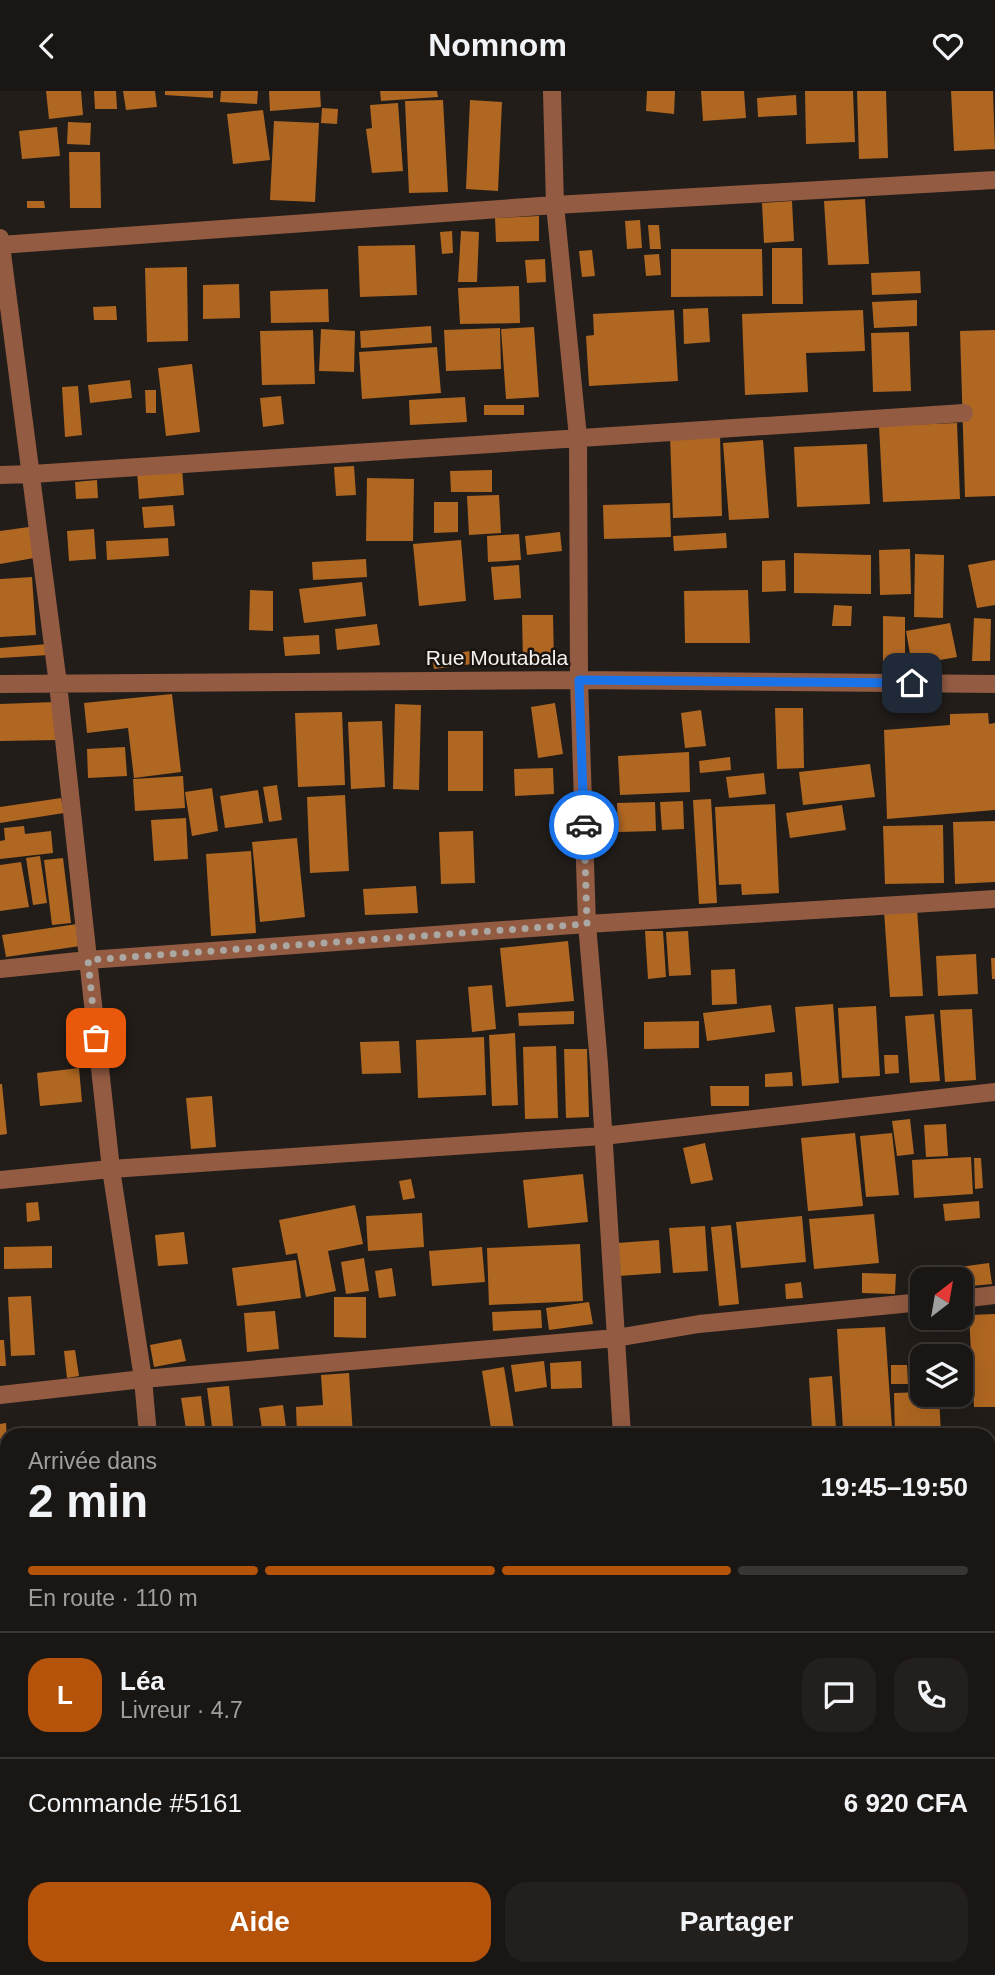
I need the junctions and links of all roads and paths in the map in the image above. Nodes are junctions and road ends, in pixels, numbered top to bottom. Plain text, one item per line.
1 (552, 91) edge
2 (995, 180) edge
3 (555, 205) junction
4 (0, 238) edge
5 (0, 245) edge
6 (964, 413) dead end
7 (578, 437) junction
8 (32, 474) junction
9 (0, 475) edge
10 (579, 680) junction
11 (0, 684) edge
12 (58, 684) junction
13 (995, 684) edge
14 (995, 898) edge
15 (587, 924) junction
16 (88, 960) junction
17 (0, 969) edge
18 (995, 1092) edge
19 (603, 1136) junction
20 (111, 1169) junction
21 (0, 1180) edge
22 (995, 1295) edge
23 (973, 1298) edge
24 (910, 1303) edge
25 (616, 1338) junction
26 (143, 1379) junction
27 (0, 1395) edge
28 (148, 1428) edge
29 (622, 1428) edge

1 - 3 street
2 - 3 street
3 - 5 street
3 - 7 street
4 - 5 street
5 - 8 street
6 - 7 street
7 - 8 street
7 - 10 street
8 - 9 street
8 - 12 street
10 - 12 street, Rue Moutabala
10 - 13 street, Rue Moutabala
10 - 15 street
11 - 12 street, Rue Moutabala
12 - 16 street
14 - 15 street
15 - 16 street
15 - 19 street
16 - 17 street
16 - 20 street
18 - 19 street
19 - 20 street
19 - 25 street
20 - 21 street
20 - 26 street
22 - 23 street
24 - 25 street
25 - 26 street
25 - 29 street
26 - 27 street
26 - 28 street

